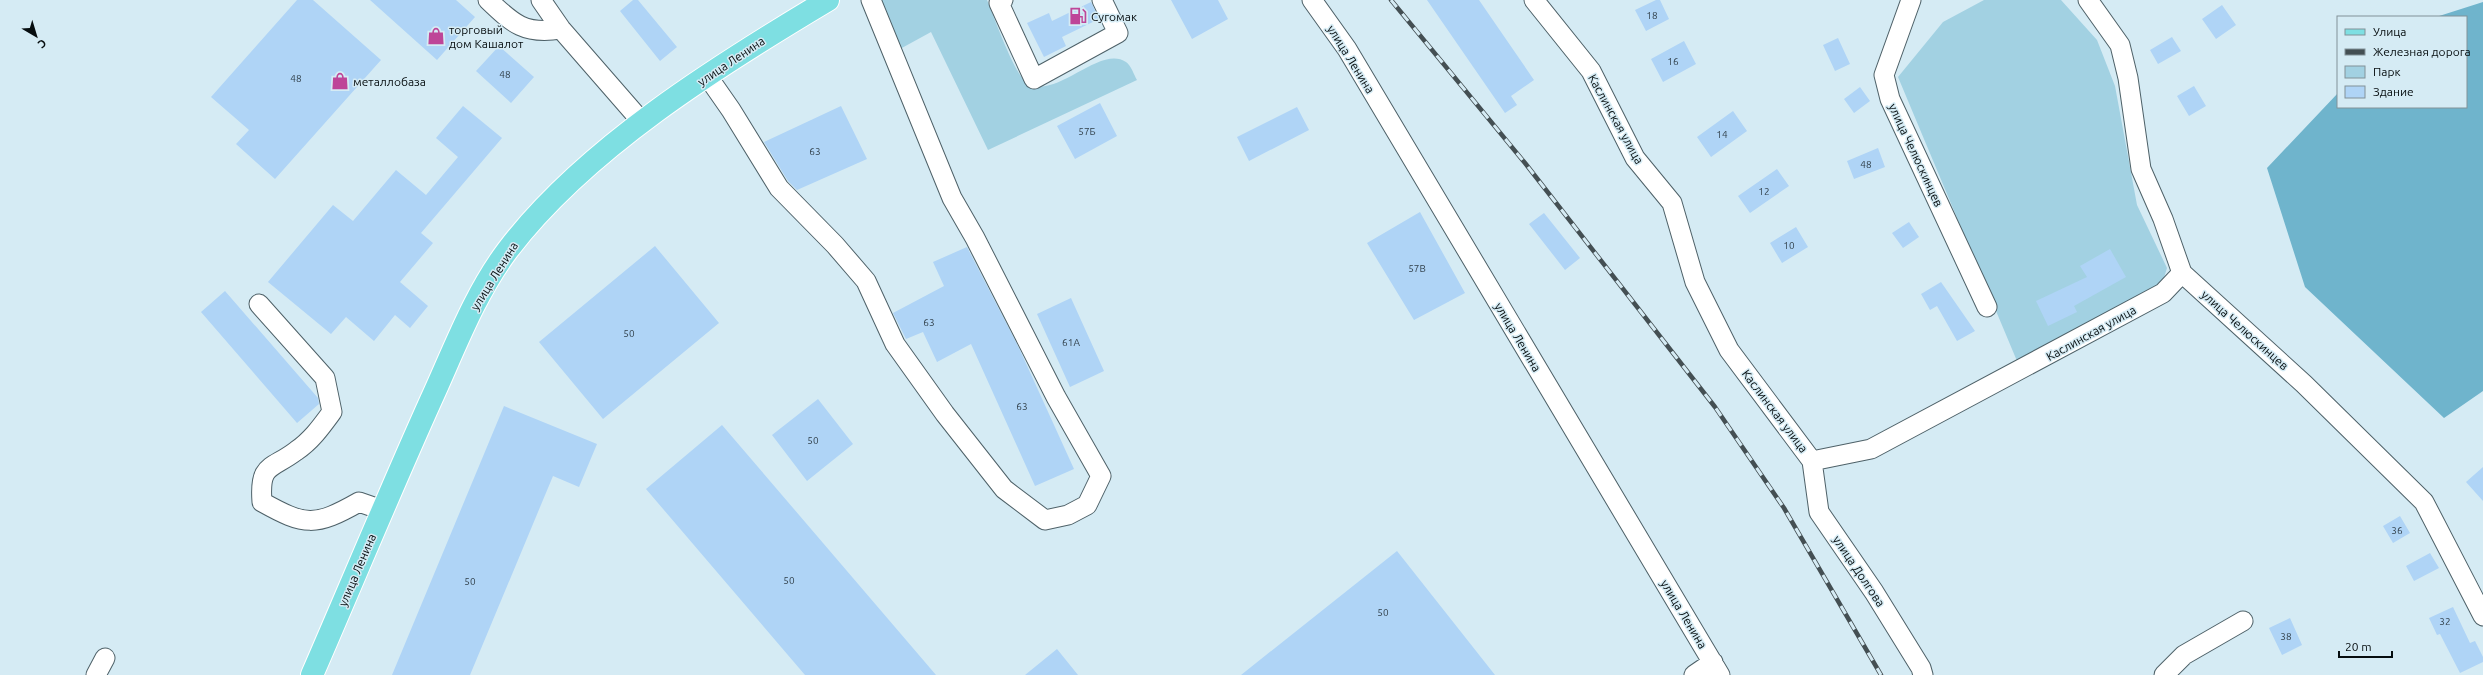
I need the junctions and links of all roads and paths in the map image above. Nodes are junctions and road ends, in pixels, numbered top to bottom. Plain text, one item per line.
1 (488, 0) edge
2 (541, 0) edge
3 (828, 0) edge
4 (871, 0) edge
5 (1003, 0) edge
6 (1102, 0) edge
7 (1312, 0) edge
8 (1534, 0) edge
9 (1911, 0) edge
10 (2088, 0) edge
11 (562, 29) junction
12 (708, 77) junction
13 (642, 122) junction
14 (2182, 273) junction
15 (259, 304) dead end
16 (1987, 307) dead end
17 (1812, 461) junction
18 (382, 510) junction
19 (2483, 616) edge
20 (2243, 621) dead end
21 (105, 658) dead end
22 (1716, 668) edge
23 (96, 675) edge
24 (312, 675) edge
25 (1694, 675) edge
26 (1923, 675) edge
27 (2164, 675) edge

1 - 11 street
2 - 11 street
3 - 12 main road, улица Ленина
4 - 12 street
5 - 6 street
7 - 22 street, улица Ленина
8 - 17 street, Каслинская улица
9 - 16 street, улица Челюскинцев
10 - 14 street, улица Челюскинцев
11 - 13 street
12 - 13 main road, улица Ленина
13 - 18 main road, улица Ленина
14 - 17 street, Каслинская улица
14 - 19 street, улица Челюскинцев
15 - 18 street
17 - 26 street, улица Долгова
18 - 24 main road, улица Ленина
20 - 27 street
21 - 23 street
22 - 25 street

